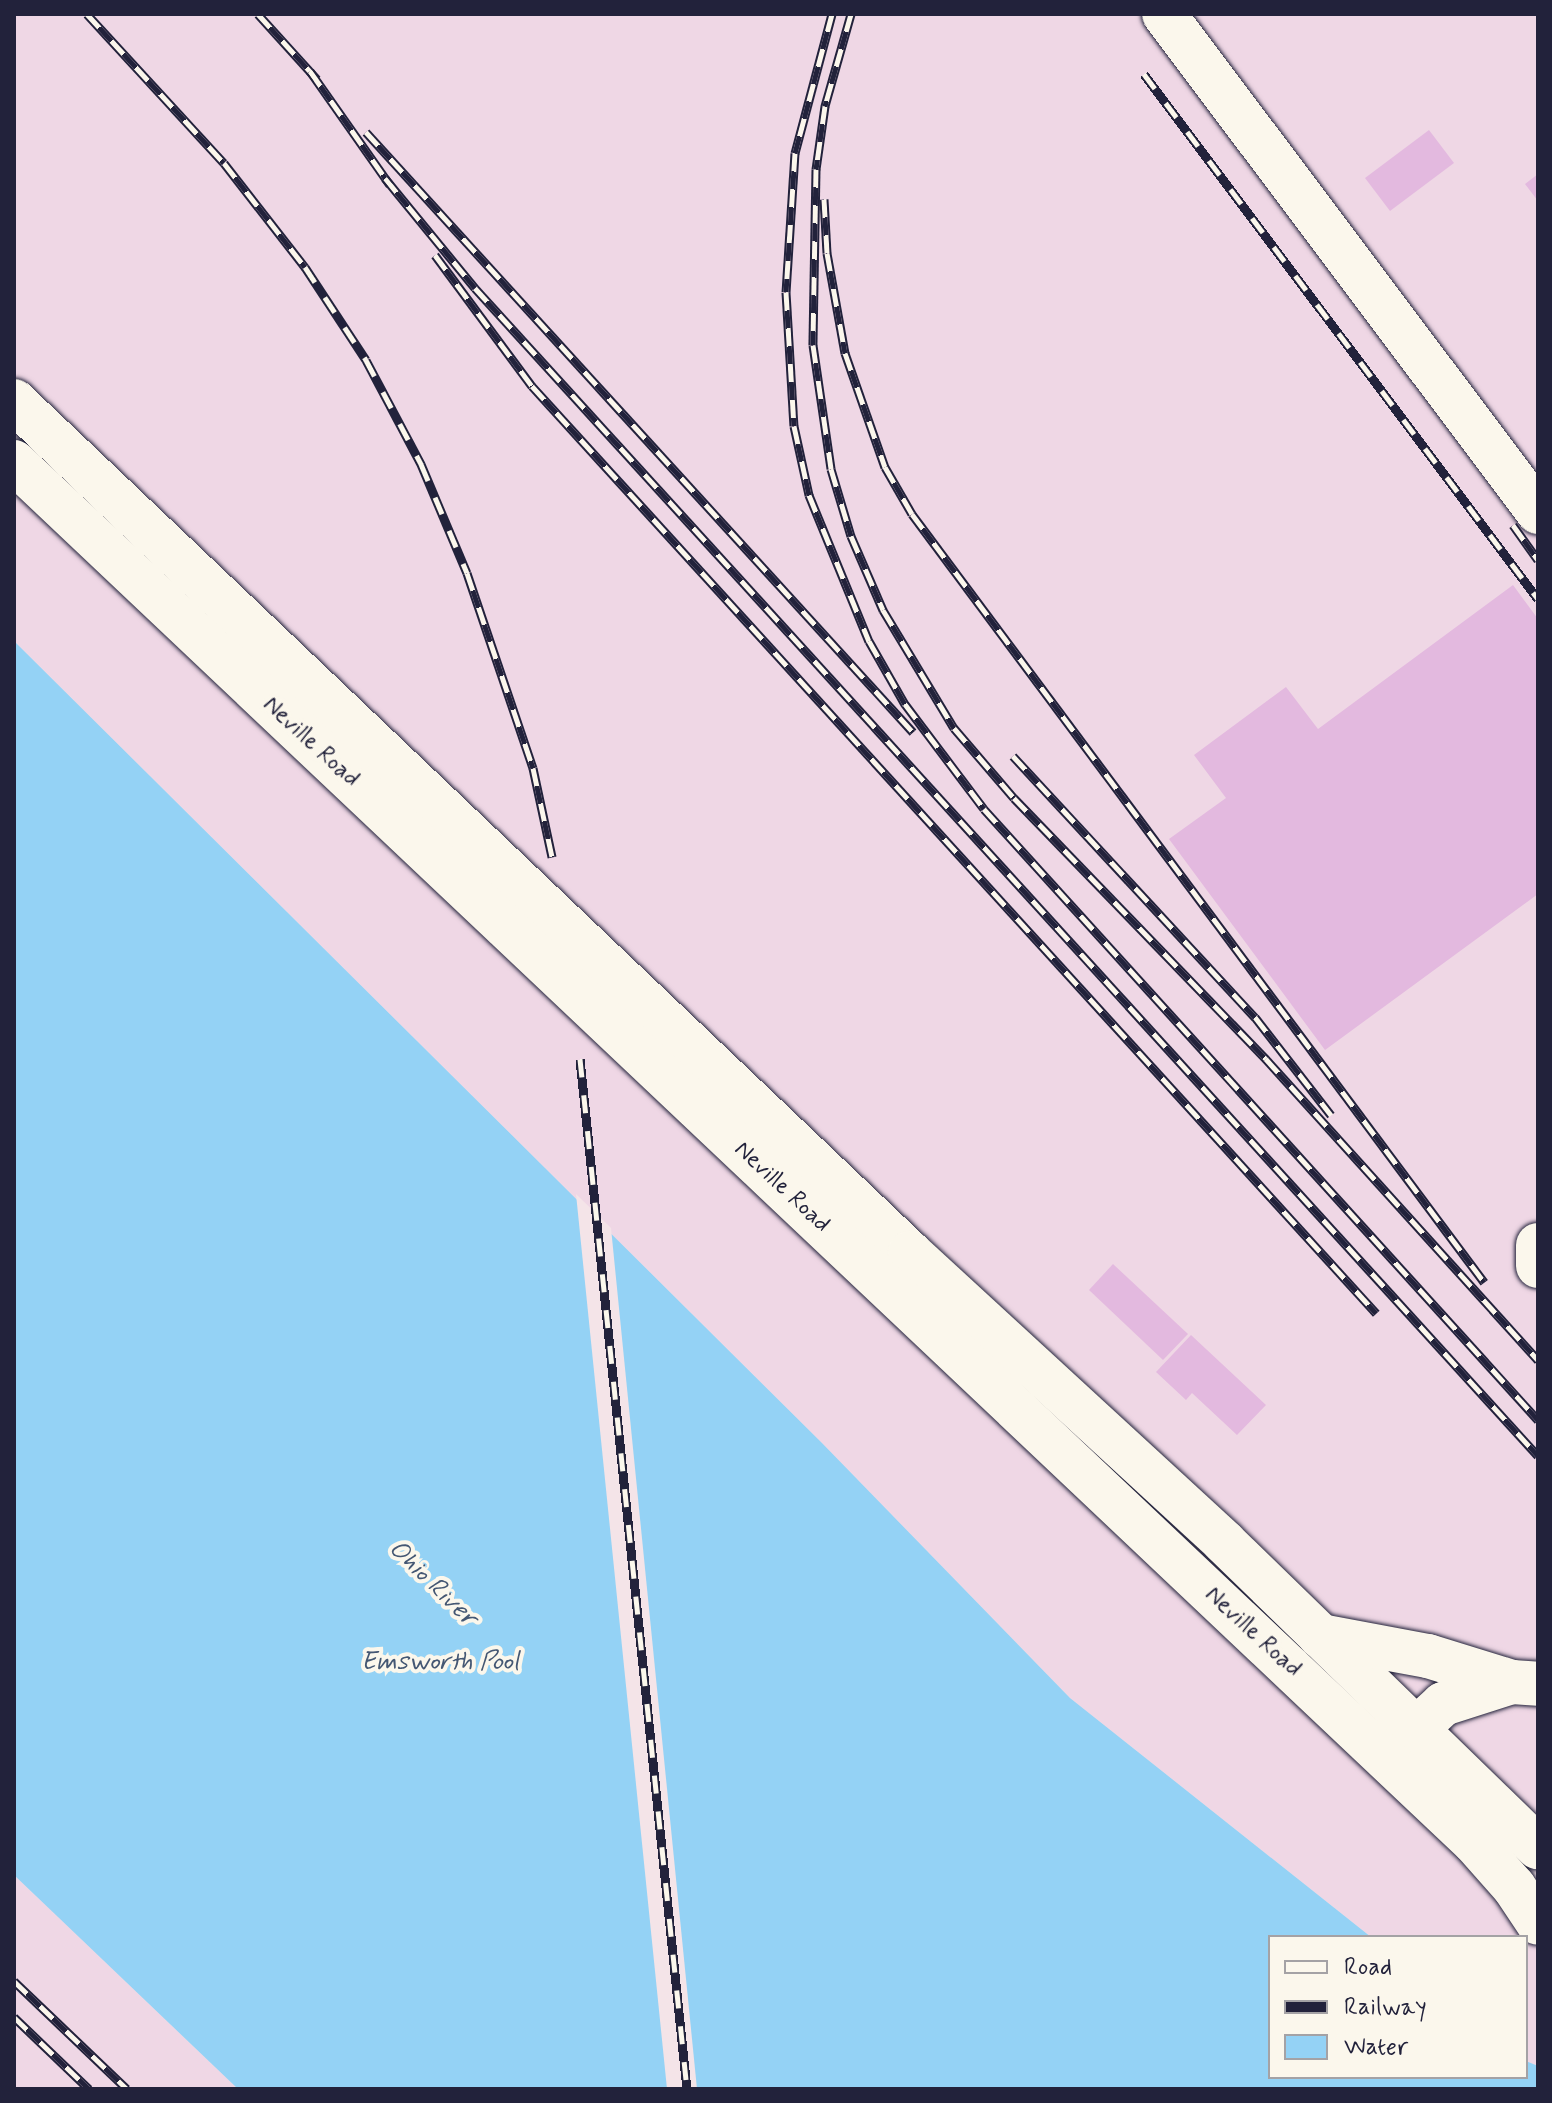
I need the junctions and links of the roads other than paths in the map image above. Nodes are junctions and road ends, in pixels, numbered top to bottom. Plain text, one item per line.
1 (1164, 14) edge
2 (14, 401) edge
3 (14, 462) edge
4 (1538, 512) edge
5 (1538, 1245) edge
6 (1538, 1266) edge
7 (1320, 1636) junction
8 (1510, 1686) edge
9 (1400, 1743) junction
10 (1435, 1776) junction
11 (1538, 1847) edge
12 (1538, 1923) edge

1 - 4 main road
2 - 7 main road, Neville Road
3 - 9 main road, Neville Road
5 - 6 main road
7 - 8 main road
7 - 9 main road, Neville Road
8 - 9 main road
8 - 10 main road
9 - 10 main road, Neville Road
10 - 11 main road, Neville Road
10 - 12 main road, Neville Road

